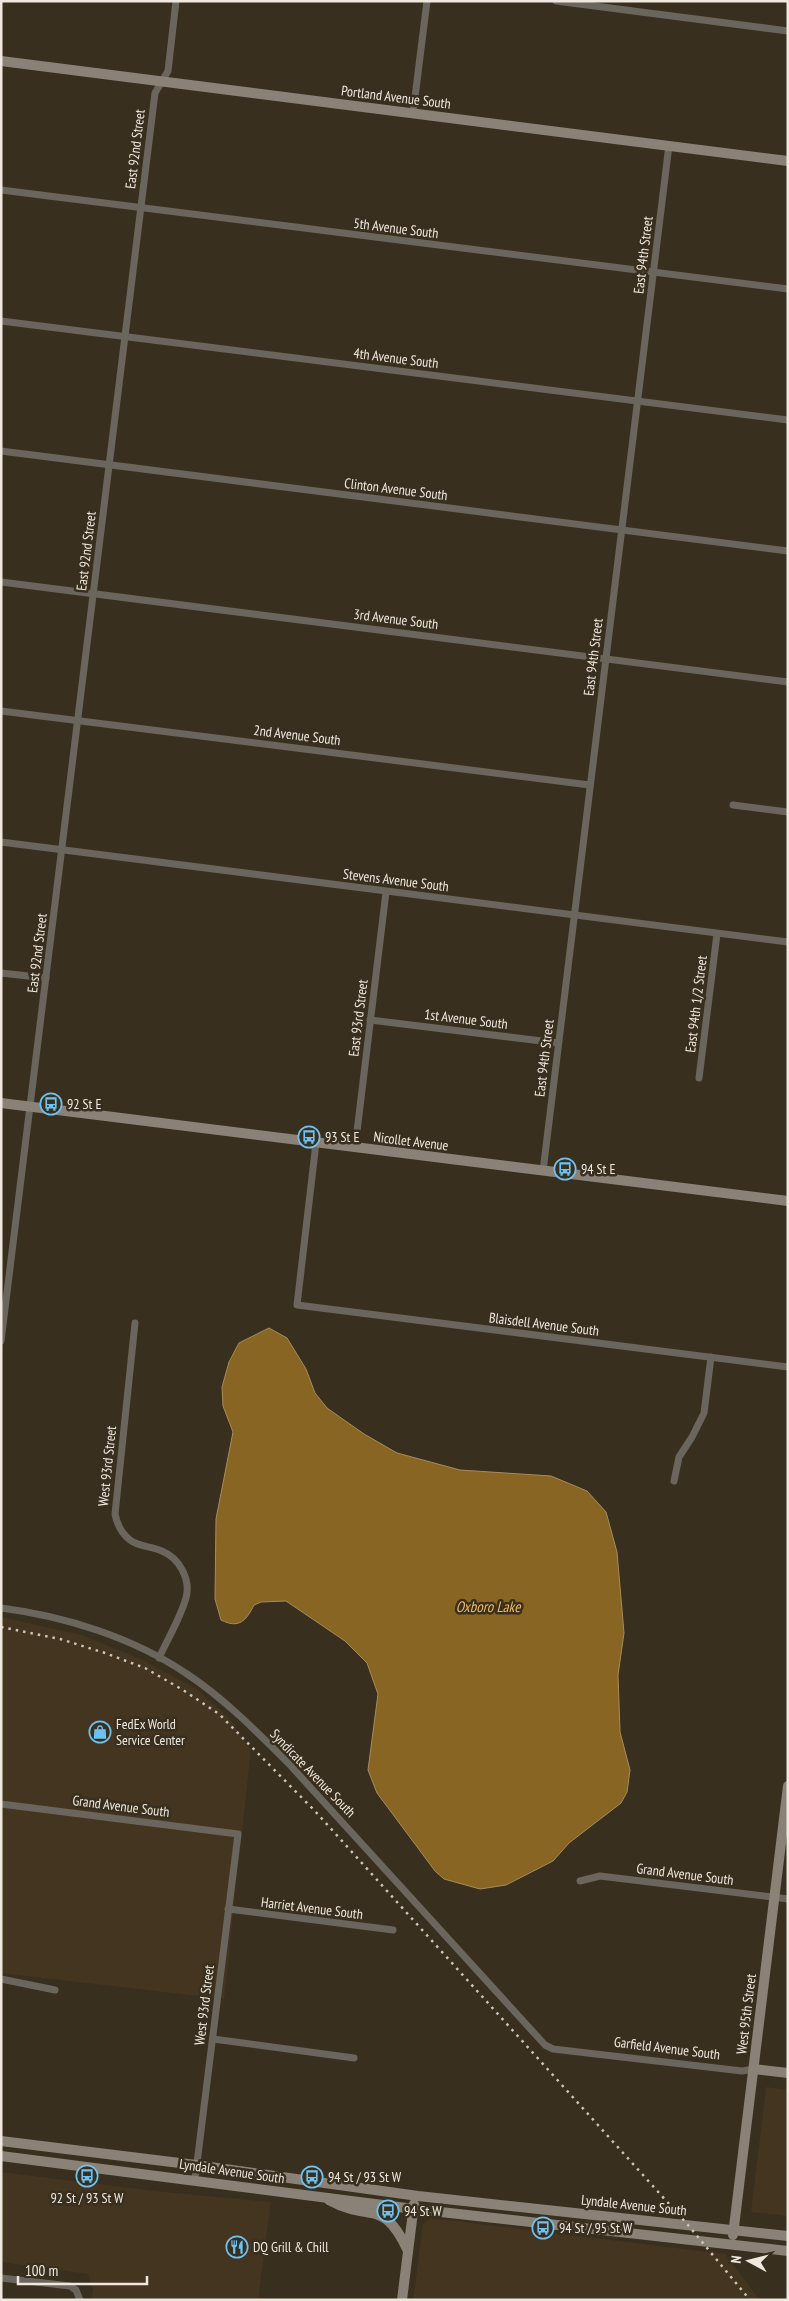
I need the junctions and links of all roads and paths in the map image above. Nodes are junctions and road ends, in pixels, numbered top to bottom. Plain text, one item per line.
1 (176, 1) edge
2 (427, 1) edge
3 (556, 1) edge
4 (788, 31) edge
5 (1, 61) edge
6 (161, 82) junction
7 (413, 113) junction
8 (669, 146) junction
9 (788, 161) edge
10 (1, 190) edge
11 (141, 208) junction
12 (654, 273) junction
13 (788, 290) edge
14 (1, 320) edge
15 (125, 336) junction
16 (637, 401) junction
17 (788, 420) edge
18 (1, 451) edge
19 (109, 465) junction
20 (621, 530) junction
21 (788, 551) edge
22 (1, 582) edge
23 (93, 593) junction
24 (606, 658) junction
25 (788, 682) edge
26 (1, 711) edge
27 (78, 720) junction
28 (590, 785) junction
29 (733, 805) dead end
30 (788, 812) edge
31 (1, 842) edge
32 (62, 850) junction
33 (386, 892) junction
34 (574, 916) junction
35 (717, 934) junction
36 (788, 942) edge
37 (1, 973) edge
38 (46, 978) junction
39 (370, 1020) junction
40 (558, 1043) junction
41 (699, 1078) dead end
42 (1, 1103) edge
43 (30, 1107) junction
44 (316, 1143) junction
45 (355, 1148) junction
46 (543, 1171) junction
47 (788, 1201) edge
48 (5, 1276) edge
49 (136, 1323) dead end
50 (1, 1341) edge
51 (712, 1357) junction
52 (788, 1367) edge
53 (674, 1481) dead end
54 (1, 1608) edge
55 (159, 1658) junction
56 (788, 1786) edge
57 (1, 1804) edge
58 (238, 1834) joint
59 (580, 1881) dead end
60 (774, 1897) junction
61 (788, 1898) edge
62 (228, 1909) junction
63 (393, 1930) dead end
64 (1, 1979) edge
65 (55, 1990) dead end
66 (212, 2039) junction
67 (545, 2045) joint
68 (354, 2058) dead end
69 (754, 2069) junction
70 (788, 2073) edge
71 (1, 2141) edge
72 (1, 2156) edge
73 (196, 2165) junction
74 (195, 2179) junction
75 (416, 2196) junction
76 (324, 2197) junction
77 (414, 2209) junction
78 (734, 2230) junction
79 (788, 2236) edge
80 (732, 2244) junction
81 (408, 2251) junction
82 (788, 2251) edge
83 (1, 2278) edge
84 (80, 2300) edge
85 (402, 2300) edge

1 - 6 street, East 92nd Street
2 - 7 street
3 - 4 street
5 - 6 main road, Portland Avenue South
6 - 7 main road, Portland Avenue South
6 - 11 street, East 92nd Street
7 - 8 main road, Portland Avenue South
8 - 9 main road, Portland Avenue South
8 - 12 street, East 94th Street
10 - 11 street, 5th Avenue South
11 - 12 street, 5th Avenue South
11 - 15 street, East 92nd Street
12 - 13 street, 5th Avenue South
12 - 16 street, East 94th Street
14 - 15 street, 4th Avenue South
15 - 16 street, 4th Avenue South
15 - 19 street, East 92nd Street
16 - 17 street, 4th Avenue South
16 - 20 street, East 94th Street
18 - 19 street, Clinton Avenue South
19 - 20 street, Clinton Avenue South
19 - 23 street, East 92nd Street
20 - 21 street, Clinton Avenue South
20 - 24 street, East 94th Street
22 - 23 street, 3rd Avenue South
23 - 24 street, 3rd Avenue South
23 - 27 street, East 92nd Street
24 - 25 street, 3rd Avenue South
24 - 28 street, East 94th Street
26 - 27 street, 2nd Avenue South
27 - 28 street, 2nd Avenue South
27 - 32 street, East 92nd Street
28 - 34 street, East 94th Street
29 - 30 street
31 - 32 street, Stevens Avenue South
32 - 33 street, Stevens Avenue South
32 - 38 street, East 92nd Street
33 - 34 street, Stevens Avenue South
33 - 39 street, East 93rd Street
34 - 35 street, Stevens Avenue South
34 - 40 street, East 94th Street
35 - 36 street, Stevens Avenue South
35 - 41 street, East 94th 1/2 Street
37 - 38 street
38 - 43 street, East 92nd Street
39 - 40 street, 1st Avenue South
39 - 45 street, East 93rd Street
40 - 46 street, East 94th Street
42 - 43 main road, Nicollet Avenue
43 - 44 main road, Nicollet Avenue
43 - 48 street, East 92nd Street
44 - 45 main road, Nicollet Avenue
44 - 51 street, Blaisdell Avenue South
45 - 46 main road, Nicollet Avenue
46 - 47 main road, Nicollet Avenue
48 - 50 street, East 92nd Street
49 - 55 street, West 93rd Street
51 - 52 street, Blaisdell Avenue South
51 - 53 street
54 - 55 street, Syndicate Avenue South
55 - 67 street, Syndicate Avenue South
56 - 60 main road, West 95th Street
57 - 58 street, Grand Avenue South
58 - 62 street, West 93rd Street
59 - 60 street, Grand Avenue South
60 - 61 street, Grand Avenue South
60 - 69 main road, West 95th Street
62 - 63 street, Harriet Avenue South
62 - 66 street, West 93rd Street
64 - 65 street
66 - 68 street
66 - 73 street, West 93rd Street
67 - 69 street, Garfield Avenue South
69 - 70 main road, Garfield Avenue South
69 - 78 main road, West 95th Street
71 - 73 main road, Lyndale Avenue South
72 - 74 main road, Lyndale Avenue South
73 - 74 street, West 93rd Street
73 - 75 main road, Lyndale Avenue South
74 - 76 main road, Lyndale Avenue South
75 - 77 main road
75 - 78 main road, Lyndale Avenue South
76 - 77 main road, Lyndale Avenue South
76 - 81 main road
77 - 80 main road, Lyndale Avenue South
77 - 81 main road
78 - 79 main road, Lyndale Avenue South
78 - 80 main road, West 95th Street
80 - 82 main road, Lyndale Avenue South
81 - 85 main road
83 - 84 street

